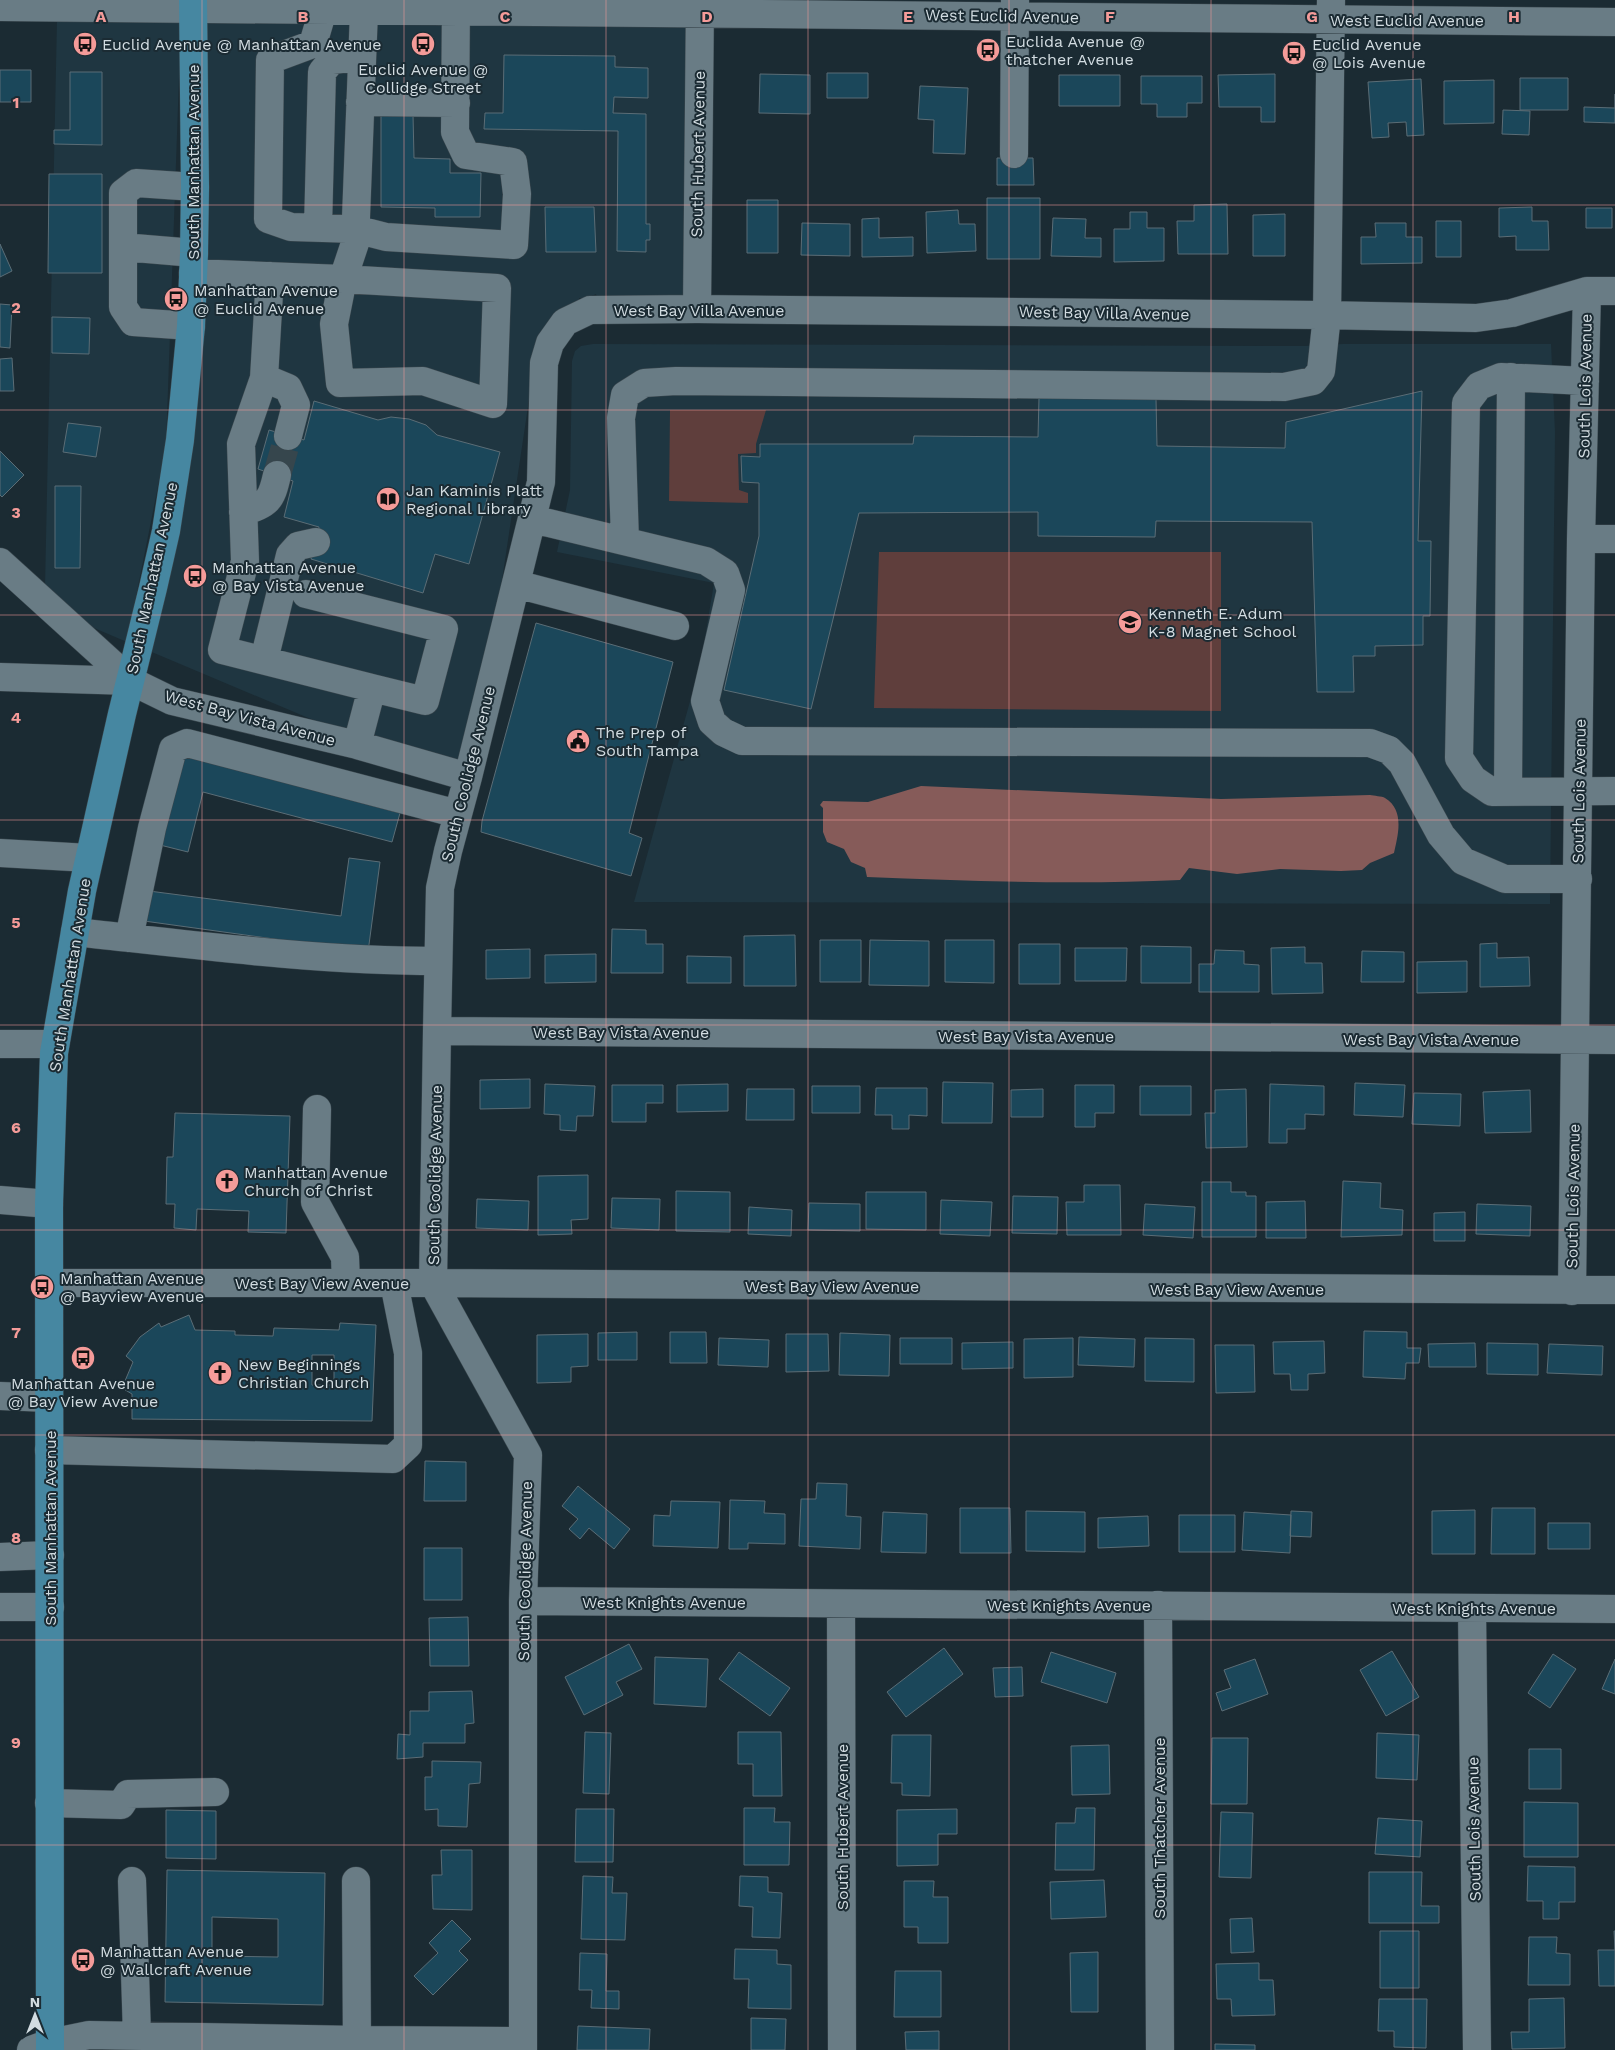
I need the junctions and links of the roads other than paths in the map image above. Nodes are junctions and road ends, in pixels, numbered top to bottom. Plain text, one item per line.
1 (193, 4) edge
2 (456, 6) edge
3 (0, 7) edge
4 (319, 7) edge
5 (700, 7) edge
6 (1015, 8) edge
7 (1331, 10) edge
8 (364, 11) junction
9 (1615, 22) edge
10 (361, 57) junction
11 (360, 102) junction
12 (456, 103) junction
13 (1014, 154) dead end
14 (195, 187) junction
15 (318, 228) junction
16 (355, 229) junction
17 (123, 247) junction
18 (193, 263) junction
19 (270, 276) junction
20 (343, 279) junction
21 (1587, 291) junction
22 (1615, 291) edge
23 (697, 309) junction
24 (590, 310) joint
25 (1327, 315) junction
26 (191, 326) junction
27 (1511, 377) junction
28 (264, 378) junction
29 (1585, 380) junction
30 (288, 436) tunnel mouth
31 (277, 475) tunnel mouth
32 (243, 512) junction
33 (532, 519) junction
34 (1581, 539) junction
35 (1615, 539) edge
36 (625, 541) junction
37 (316, 542) dead end
38 (0, 562) edge
39 (516, 584) junction
40 (306, 594) dead end
41 (675, 626) dead end
42 (264, 660) junction
43 (0, 677) edge
44 (131, 680) junction
45 (372, 688) junction
46 (357, 745) junction
47 (468, 778) junction
48 (1579, 790) junction
49 (1615, 790) edge
50 (1508, 792) junction
51 (458, 814) junction
52 (0, 853) edge
53 (89, 858) junction
54 (1578, 879) junction
55 (75, 932) junction
56 (129, 938) junction
57 (438, 961) junction
58 (437, 1031) junction
59 (1575, 1040) junction
60 (1615, 1040) edge
61 (0, 1044) edge
62 (55, 1044) junction
63 (318, 1109) dead end
64 (0, 1200) edge
65 (48, 1204) junction
66 (48, 1283) junction
67 (346, 1283) junction
68 (394, 1283) junction
69 (433, 1283) junction
70 (1615, 1290) edge
71 (1572, 1291) junction
72 (0, 1396) edge
73 (49, 1398) junction
74 (50, 1450) junction
75 (50, 1556) junction
76 (0, 1557) edge
77 (522, 1601) junction
78 (841, 1604) junction
79 (1158, 1605) junction
80 (0, 1607) edge
81 (50, 1607) junction
82 (1472, 1608) junction
83 (1615, 1609) edge
84 (216, 1792) dead end
85 (49, 1803) junction
86 (132, 1882) dead end
87 (356, 1882) dead end
88 (136, 2035) junction
89 (358, 2045) edge
90 (523, 2045) edge
91 (43, 2048) edge
92 (842, 2050) edge
93 (1160, 2050) edge
94 (1476, 2050) edge

1 - 3 street, West Euclid Avenue
1 - 4 street, West Euclid Avenue
1 - 14 main road, South Manhattan Avenue
2 - 5 street, West Euclid Avenue
2 - 8 street, West Euclid Avenue
2 - 12 street
4 - 8 street, West Euclid Avenue
4 - 15 street
5 - 6 street, West Euclid Avenue
5 - 23 street, South Hubert Avenue
6 - 7 street, West Euclid Avenue
6 - 13 street
7 - 9 street, West Euclid Avenue
7 - 25 street
8 - 10 street
10 - 11 street
10 - 15 street
11 - 12 street
11 - 16 street
12 - 16 street
14 - 17 street
14 - 18 main road, South Manhattan Avenue
15 - 16 street
16 - 20 street
17 - 18 street
17 - 26 street
18 - 19 street
18 - 26 main road, South Manhattan Avenue
19 - 20 street
19 - 28 street
20 - 20 street
21 - 22 street, West Bay Villa Avenue
21 - 25 street, West Bay Villa Avenue
21 - 29 street, South Lois Avenue
23 - 24 street, West Bay Villa Avenue
23 - 25 street, West Bay Villa Avenue
24 - 33 street, South Coolidge Avenue
25 - 36 street
26 - 44 main road, South Manhattan Avenue
27 - 29 street
27 - 50 street
27 - 50 street
28 - 30 street
28 - 32 street
29 - 34 street, South Lois Avenue
31 - 32 street
32 - 42 street
33 - 36 street
33 - 39 street, South Coolidge Avenue
34 - 35 street
34 - 48 street, South Lois Avenue
36 - 54 street
37 - 42 street
38 - 44 street
39 - 41 street
39 - 47 street, South Coolidge Avenue
40 - 45 street
42 - 45 street
43 - 44 street, West Bay Vista Avenue
44 - 46 street, West Bay Vista Avenue
44 - 53 main road, South Manhattan Avenue
45 - 46 street
46 - 47 street, West Bay Vista Avenue
47 - 51 street, South Coolidge Avenue
48 - 49 street
48 - 50 street
48 - 54 street, South Lois Avenue
51 - 56 street
51 - 57 street, South Coolidge Avenue
52 - 53 street
53 - 55 main road, South Manhattan Avenue
54 - 59 street, South Lois Avenue
55 - 56 street
55 - 62 main road, South Manhattan Avenue
56 - 57 street
57 - 58 street, South Coolidge Avenue
58 - 59 street, West Bay Vista Avenue
58 - 69 street, South Coolidge Avenue
59 - 60 street, West Bay Vista Avenue
59 - 71 street, South Lois Avenue
61 - 62 street
62 - 65 main road, South Manhattan Avenue
63 - 67 street
64 - 65 street
65 - 66 main road, South Manhattan Avenue
66 - 67 street, West Bay View Avenue
66 - 73 main road, South Manhattan Avenue
67 - 68 street, West Bay View Avenue
68 - 69 street, West Bay View Avenue
68 - 74 street
69 - 71 street, West Bay View Avenue
69 - 77 street, South Coolidge Avenue
70 - 71 street, West Bay View Avenue
72 - 73 street
73 - 74 main road, South Manhattan Avenue
74 - 75 main road, South Manhattan Avenue
75 - 76 street
75 - 81 main road, South Manhattan Avenue
77 - 78 street, West Knights Avenue
77 - 90 street, South Coolidge Avenue
78 - 79 street, West Knights Avenue
78 - 92 street, South Hubert Avenue
79 - 82 street, West Knights Avenue
79 - 93 street, South Thatcher Avenue
80 - 81 street
81 - 85 main road, South Manhattan Avenue
82 - 83 street, West Knights Avenue
82 - 94 street, South Lois Avenue
84 - 85 street
85 - 91 main road, South Manhattan Avenue
86 - 88 street
87 - 89 street
88 - 89 street
88 - 91 street
89 - 90 street

